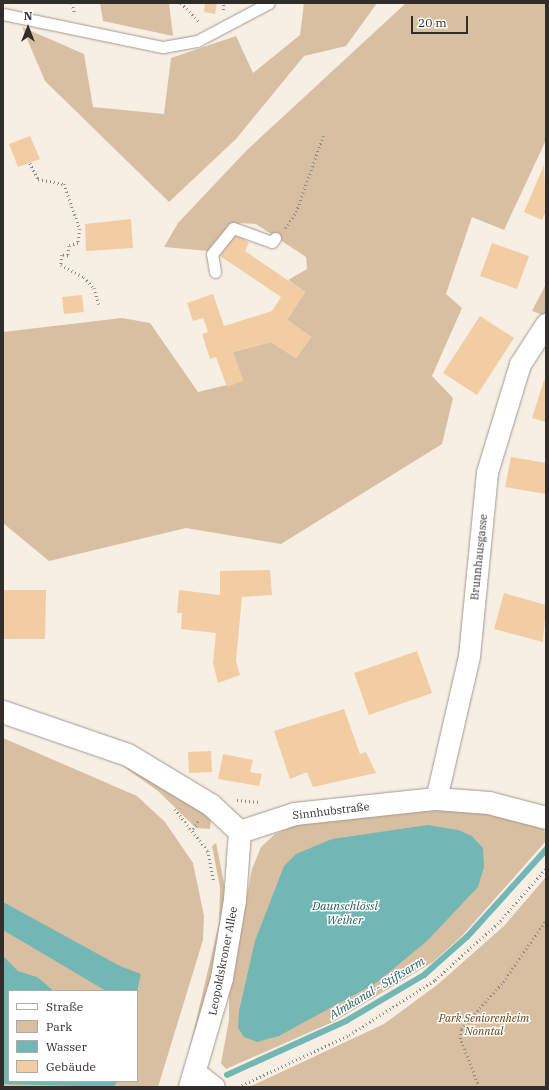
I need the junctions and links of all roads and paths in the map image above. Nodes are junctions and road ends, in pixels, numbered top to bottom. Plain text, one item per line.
1 (181, 3) edge
2 (270, 3) edge
3 (3, 14) edge
4 (214, 33) junction
5 (323, 136) dead end
6 (30, 163) dead end
7 (275, 238) joint
8 (215, 272) dead end
9 (99, 304) dead end
10 (546, 324) edge
11 (3, 712) edge
12 (231, 798) dead end
13 (436, 799) junction
14 (264, 802) dead end
15 (546, 818) edge
16 (193, 829) dead end
17 (240, 832) junction
18 (208, 851) dead end
19 (546, 868) edge
20 (546, 920) edge
21 (193, 1080) edge
22 (214, 1087) edge
23 (238, 1087) edge
24 (479, 1087) edge

1 - 4 path
2 - 4 lane
3 - 4 lane
5 - 7 path
6 - 9 path
7 - 8 lane
10 - 13 street, Brunnhausgasse
11 - 17 street
12 - 14 path
13 - 15 street, Sinnhubstraße
13 - 17 street, Sinnhubstraße
16 - 18 path
17 - 21 street, Leopoldskroner Allee
19 - 23 path
20 - 24 path
21 - 22 street

